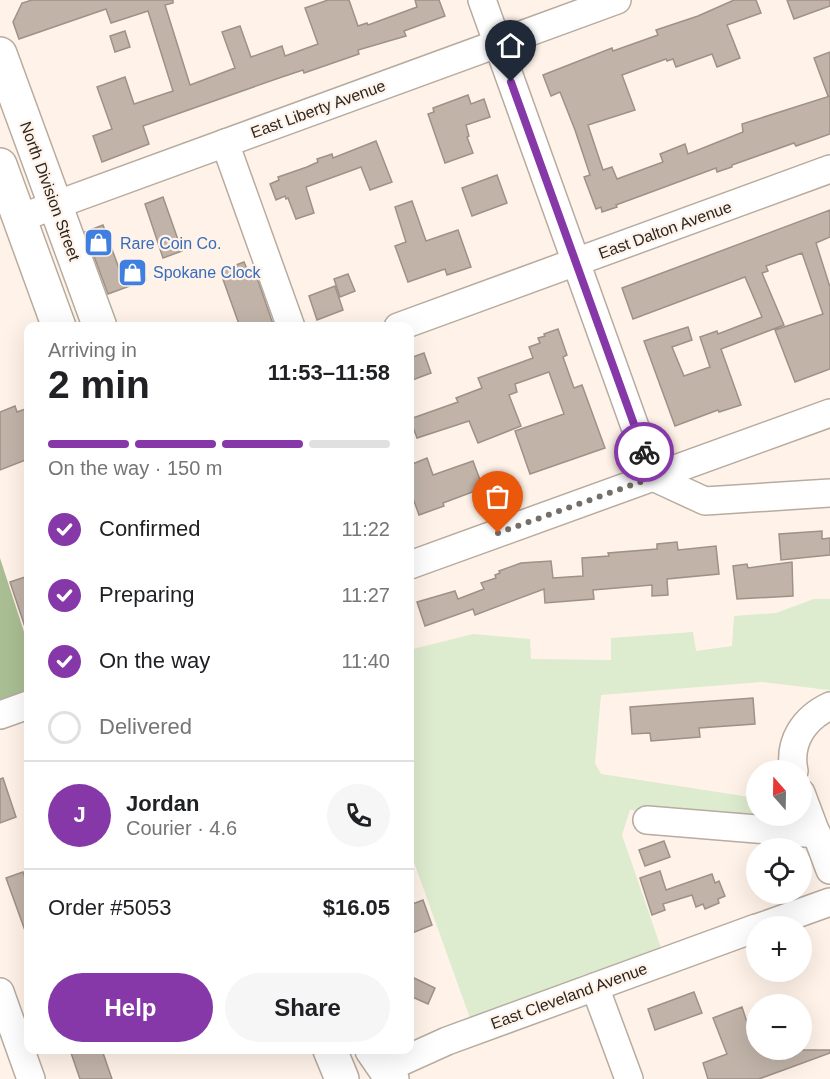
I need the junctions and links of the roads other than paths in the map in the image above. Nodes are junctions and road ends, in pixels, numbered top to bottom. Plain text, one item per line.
1 (482, 0) edge
2 (617, 0) edge
3 (497, 44) junction
4 (2, 68) edge
5 (225, 143) junction
6 (0, 165) edge
7 (830, 169) edge
8 (56, 206) junction
9 (20, 218) junction
10 (576, 262) junction
11 (57, 322) edge
12 (98, 322) edge
13 (289, 322) edge
14 (412, 322) edge
15 (830, 413) edge
16 (654, 477) junction
17 (830, 493) edge
18 (414, 564) edge
19 (24, 706) edge
20 (830, 706) edge
21 (0, 715) edge
22 (793, 760) edge
23 (647, 820) dead end
24 (812, 821) edge
25 (817, 834) junction
26 (830, 870) edge
27 (830, 902) edge
28 (791, 916) edge
29 (746, 932) edge
30 (595, 987) junction
31 (0, 992) edge
32 (332, 1054) edge
33 (414, 1054) edge
34 (414, 1054) edge
35 (383, 1066) edge
36 (31, 1079) edge
37 (342, 1079) edge
38 (629, 1079) edge

1 - 3 street
2 - 3 street, East Liberty Avenue
3 - 5 street, East Liberty Avenue
3 - 10 street
4 - 8 main road, North Division Street
5 - 8 street, East Liberty Avenue
5 - 13 street
6 - 9 main road
7 - 10 street, East Dalton Avenue
8 - 9 street, East Liberty Avenue
8 - 12 main road, North Division Street
9 - 11 main road
10 - 14 street, East Dalton Avenue
10 - 16 street
15 - 16 street
16 - 17 street
16 - 18 street
19 - 21 street
20 - 22 street
23 - 25 street
24 - 25 street
25 - 26 street
27 - 28 street, East Cleveland Avenue
29 - 30 street, East Cleveland Avenue
30 - 34 street, East Cleveland Avenue
30 - 38 street
31 - 36 street
32 - 37 main road
33 - 35 street, East Cleveland Avenue

